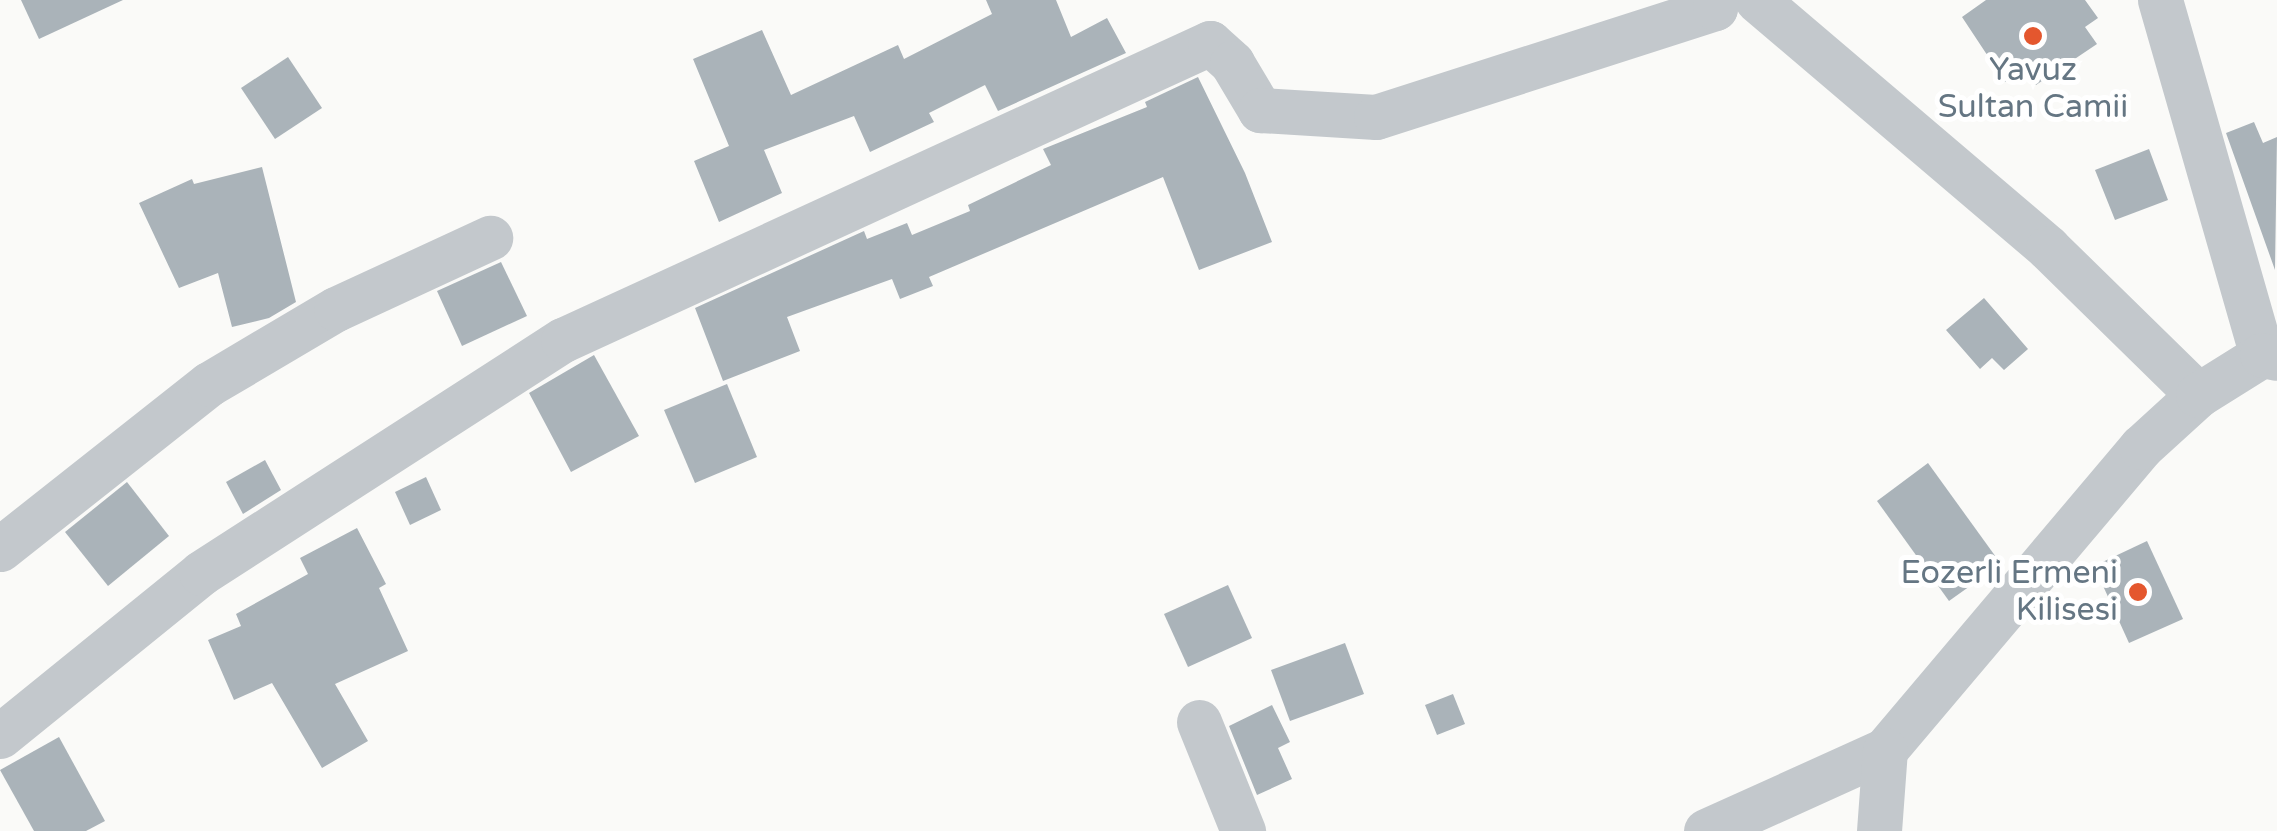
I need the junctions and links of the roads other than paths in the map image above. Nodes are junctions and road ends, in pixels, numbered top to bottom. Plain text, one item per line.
1 (1716, 0) edge
2 (1757, 0) edge
3 (2160, 0) edge
4 (490, 238) dead end
5 (2270, 356) edge
6 (2198, 394) junction
7 (0, 549) edge
8 (1199, 722) dead end
9 (0, 736) edge
10 (1886, 750) junction
11 (1243, 831) edge
12 (1706, 831) edge
13 (1878, 831) edge

1 - 9 street
2 - 6 street
3 - 5 street
4 - 7 street
5 - 6 street
6 - 10 street
8 - 11 street
10 - 12 street
10 - 13 street

